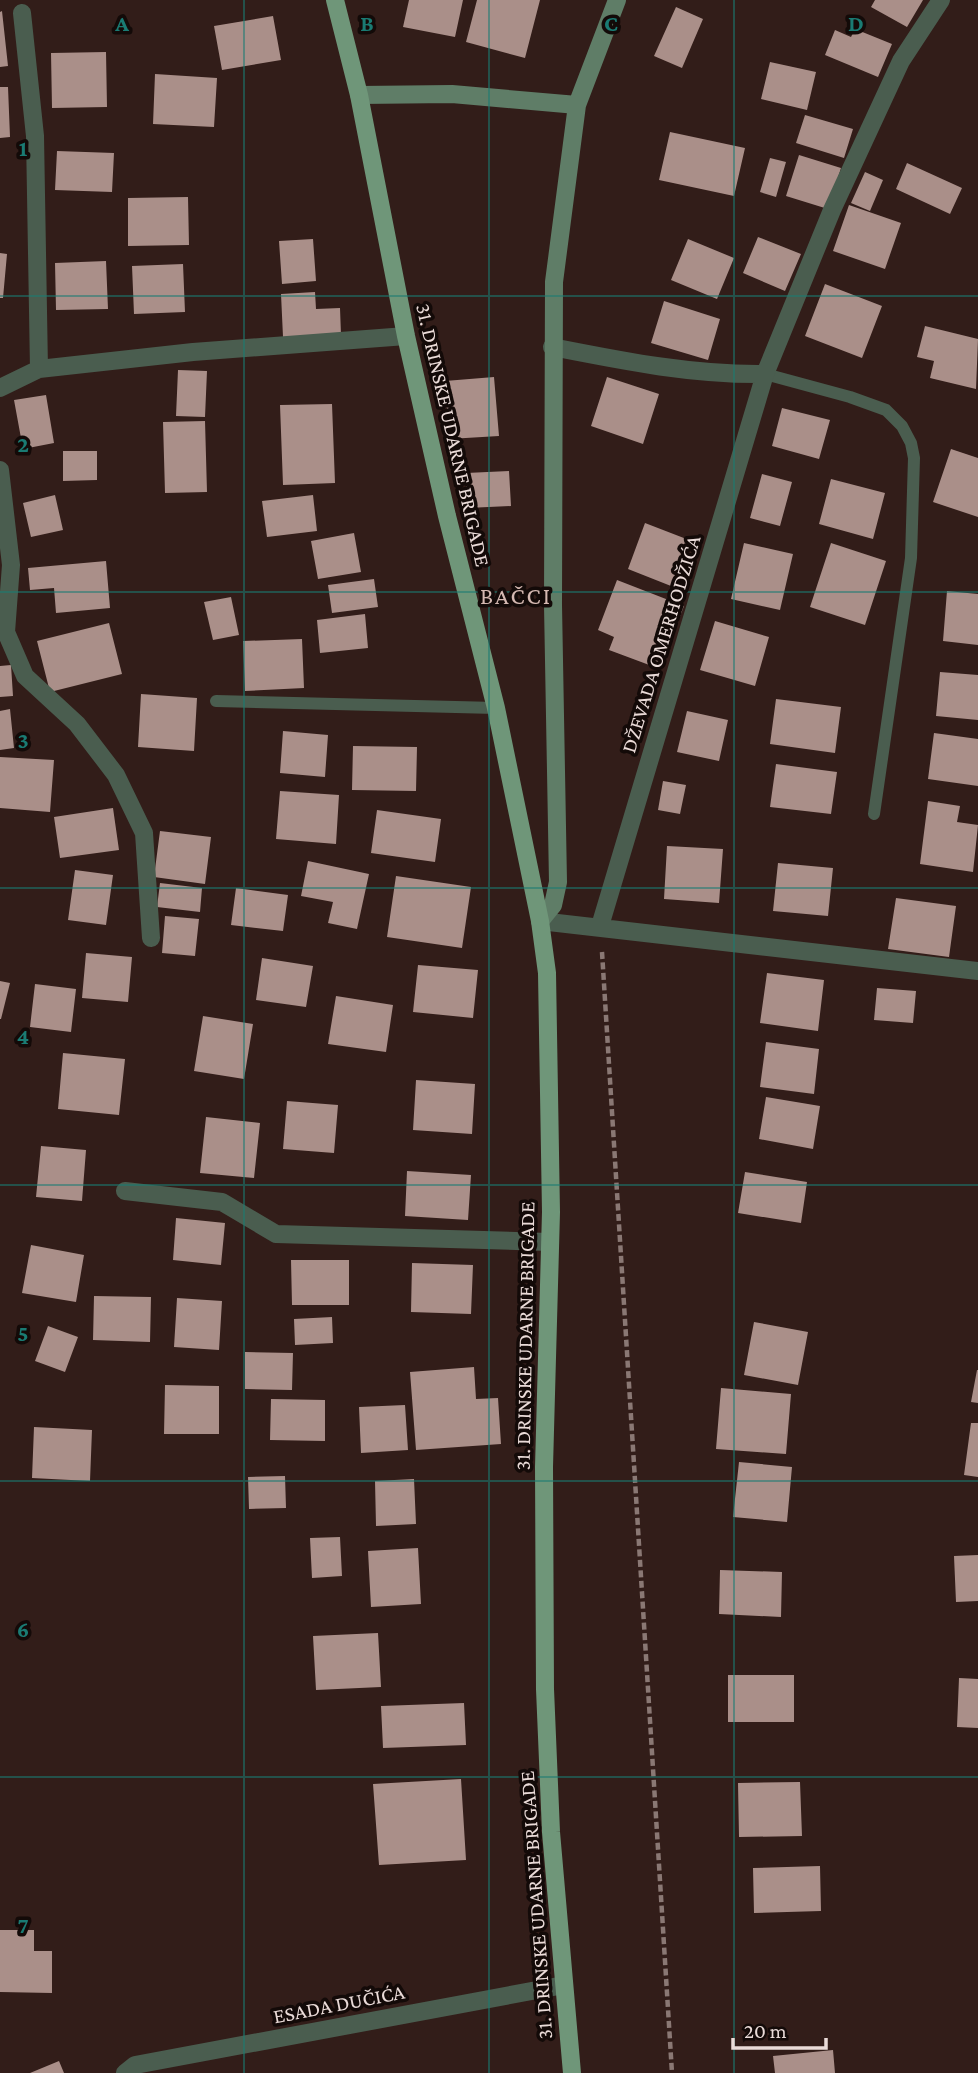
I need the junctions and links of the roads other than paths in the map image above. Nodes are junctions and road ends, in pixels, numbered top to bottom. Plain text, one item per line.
1 (335, 0) edge
2 (617, 0) edge
3 (941, 0) edge
4 (22, 13) dead end
5 (359, 95) junction
6 (577, 104) junction
7 (406, 336) junction
8 (552, 347) junction
9 (39, 369) junction
10 (765, 374) junction
11 (0, 388) edge
12 (0, 470) edge
13 (3, 633) edge
14 (216, 701) dead end
15 (496, 708) junction
16 (874, 814) dead end
17 (540, 921) junction
18 (600, 926) junction
19 (151, 938) dead end
20 (978, 971) edge
21 (125, 1191) dead end
22 (550, 1242) junction
23 (564, 1985) junction
24 (125, 2073) edge
25 (572, 2073) edge

1 - 5 main road, 31. DRINSKE UDARNE BRIGADE
2 - 6 main road
3 - 10 street, DŽEVADA OMERHODŽIĆA
4 - 9 street
5 - 6 main road
5 - 7 main road, 31. DRINSKE UDARNE BRIGADE
6 - 8 main road
7 - 9 street
7 - 15 main road, 31. DRINSKE UDARNE BRIGADE
8 - 10 street
8 - 17 main road
9 - 11 street
10 - 16 lane
10 - 18 street, DŽEVADA OMERHODŽIĆA
12 - 13 street
13 - 19 street
14 - 15 lane
15 - 17 main road, 31. DRINSKE UDARNE BRIGADE
17 - 18 street
17 - 22 main road, 31. DRINSKE UDARNE BRIGADE
18 - 20 street
21 - 22 street
22 - 23 main road, 31. DRINSKE UDARNE BRIGADE
23 - 24 street, ESADA DUČIĆA
23 - 25 main road, 31. DRINSKE UDARNE BRIGADE

